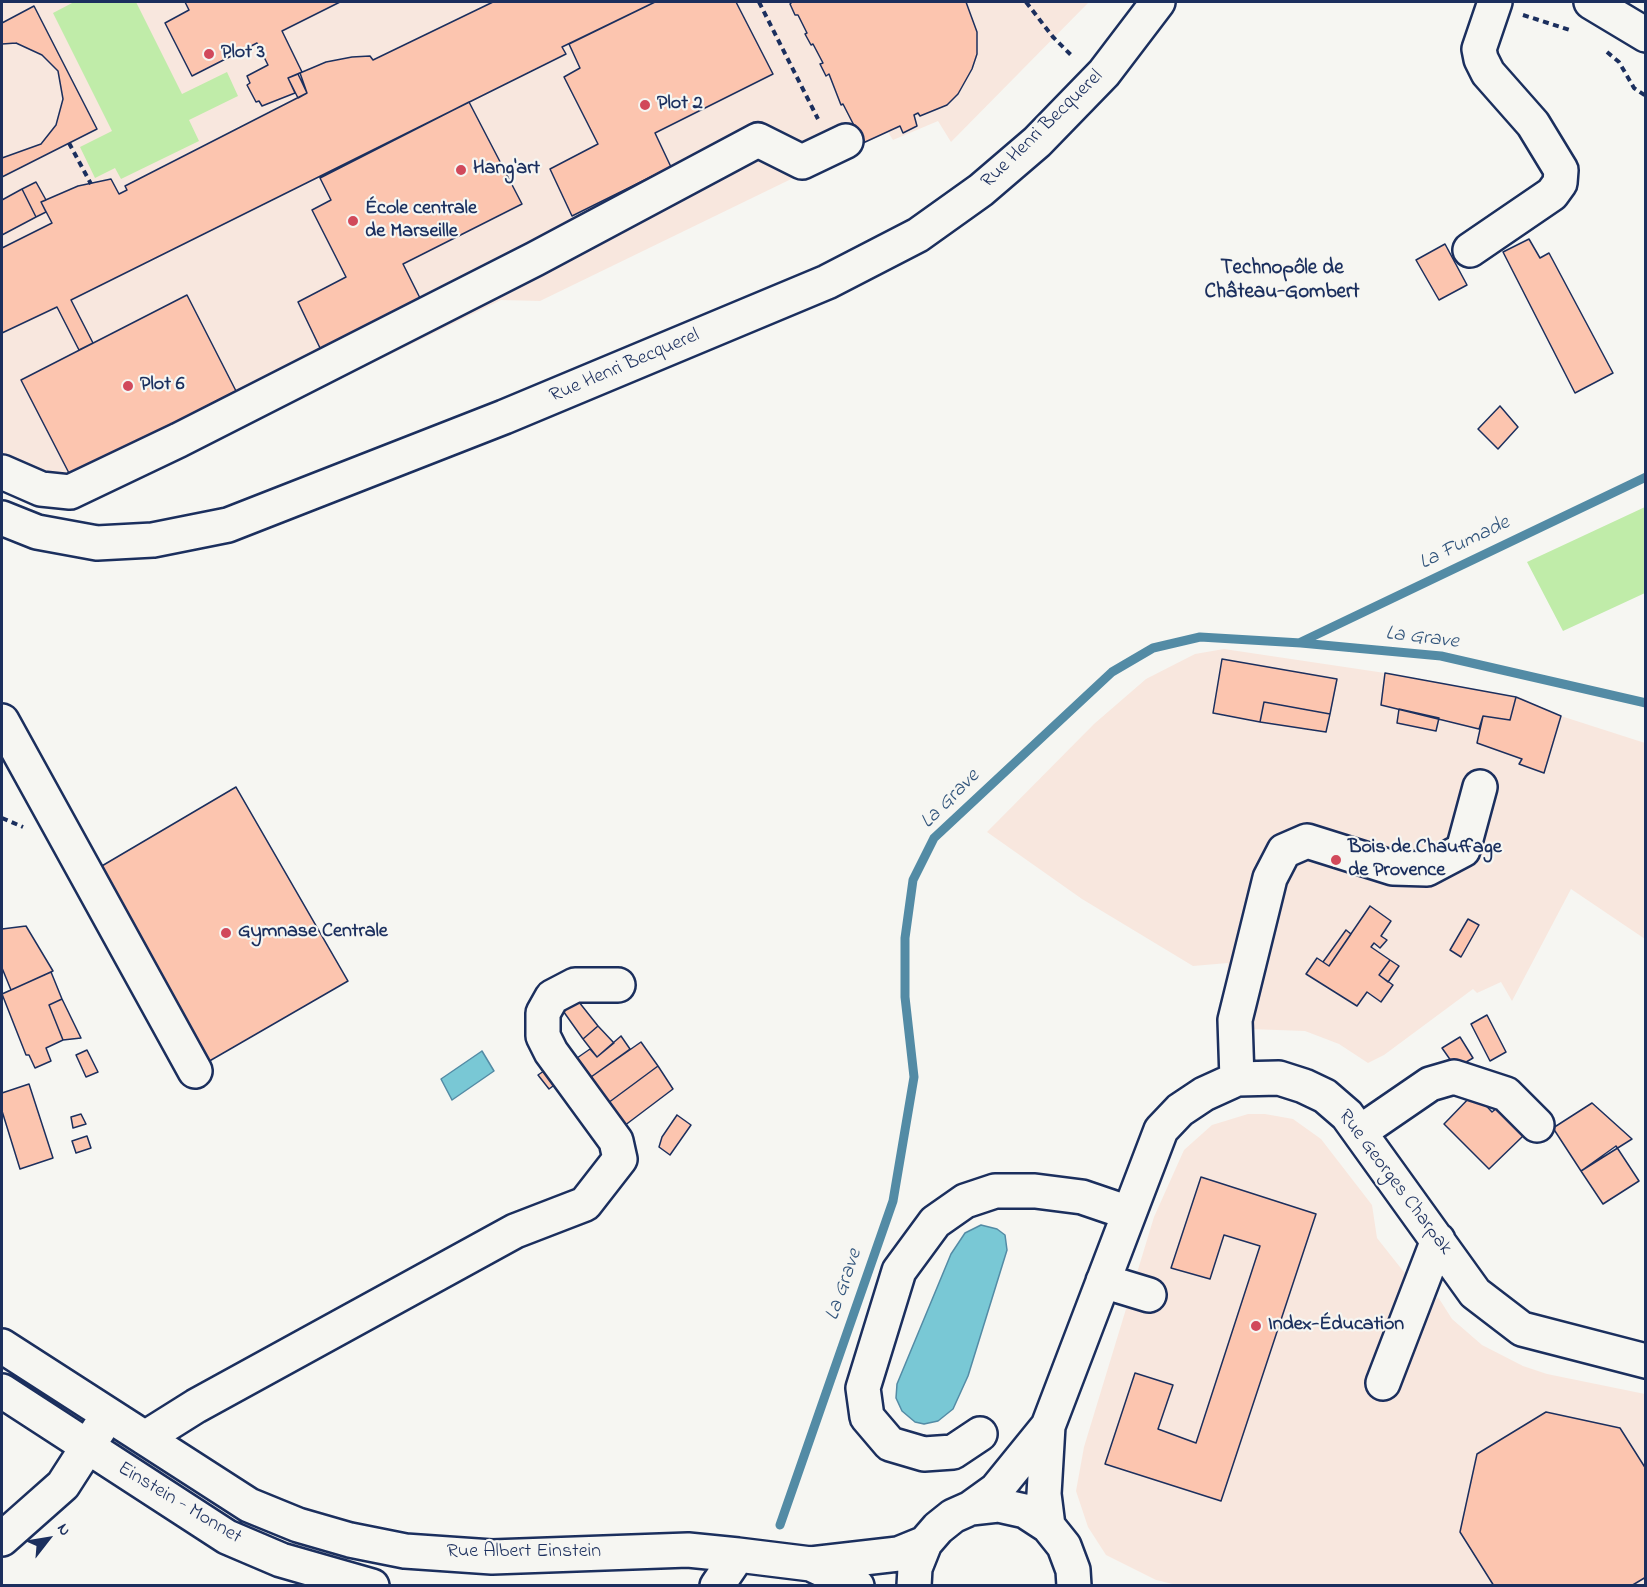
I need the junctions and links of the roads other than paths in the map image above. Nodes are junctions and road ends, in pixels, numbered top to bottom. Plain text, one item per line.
1 (1158, 2) edge
2 (1591, 2) edge
3 (1494, 4) edge
4 (1646, 35) edge
5 (839, 144) road end
6 (1470, 250) dead end
7 (2, 472) edge
8 (2, 518) edge
9 (2, 721) edge
10 (1480, 787) dead end
11 (618, 985) dead end
12 (195, 1071) dead end
13 (1237, 1080) junction
14 (1537, 1125) dead end
15 (1360, 1132) junction
16 (1129, 1212) junction
17 (1438, 1240) junction
18 (1103, 1281) junction
19 (1149, 1295) dead end
20 (2, 1346) edge
21 (1646, 1361) edge
22 (1383, 1383) dead end
23 (2, 1391) edge
24 (109, 1415) junction
25 (1048, 1426) junction
26 (980, 1434) dead end
27 (145, 1438) junction
28 (87, 1448) junction
29 (971, 1508) junction
30 (1048, 1526) junction
31 (2, 1539) edge
32 (925, 1543) junction
33 (738, 1555) junction
34 (811, 1564) junction
35 (1082, 1580) edge
36 (372, 1586) edge
37 (717, 1586) edge
38 (857, 1586) edge
39 (914, 1586) edge

1 - 8 street, Rue Henri Becquerel
2 - 4 street
3 - 6 street
5 - 7 street
9 - 12 street
10 - 13 street
11 - 27 street
13 - 15 street, Rue Georges Charpak
13 - 16 street, Rue Georges Charpak
14 - 15 street
15 - 17 street, Rue Georges Charpak
16 - 18 street, Rue Georges Charpak
16 - 26 street
17 - 21 street, Rue Georges Charpak
17 - 22 street
18 - 19 street
18 - 25 street, Rue Georges Charpak
20 - 24 street, Rue Albert Einstein
23 - 28 street, Einstein - Monnet
24 - 27 street, Rue Albert Einstein
24 - 28 street
25 - 29 street
25 - 30 street
27 - 33 street, Rue Albert Einstein
28 - 31 street
28 - 36 street, Einstein - Monnet
29 - 30 street
29 - 32 street
30 - 35 street
32 - 34 street, Rue Albert Einstein
32 - 39 street
33 - 34 street, Rue Albert Einstein
33 - 37 street
34 - 38 street, Rue Albert Einstein

